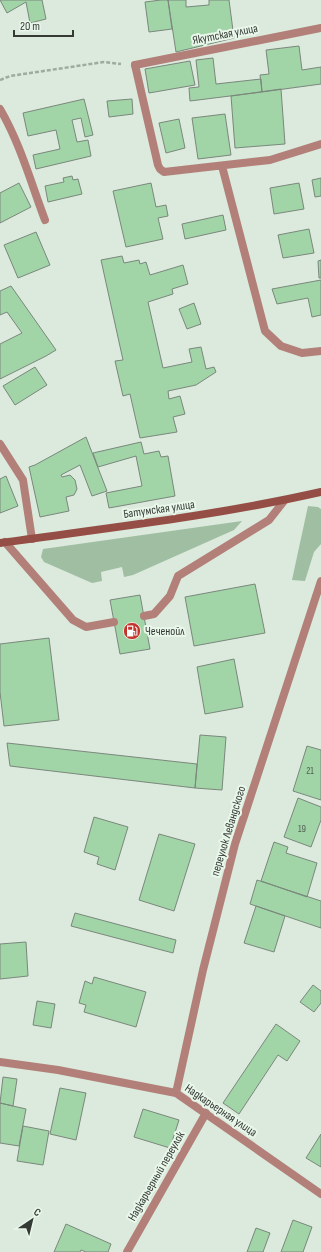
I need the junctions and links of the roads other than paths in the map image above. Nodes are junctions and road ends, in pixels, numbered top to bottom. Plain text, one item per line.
1 (321, 28) edge
2 (0, 109) edge
3 (321, 144) edge
4 (222, 166) junction
5 (45, 220) dead end
6 (321, 351) edge
7 (0, 444) edge
8 (321, 492) edge
9 (284, 501) junction
10 (32, 539) junction
11 (3, 543) edge
12 (321, 581) edge
13 (144, 616) dead end
14 (114, 622) dead end
15 (0, 1062) edge
16 (176, 1093) junction
17 (206, 1113) junction
18 (321, 1194) edge
19 (127, 1252) edge

1 - 4 street, Якутская улица
2 - 5 street
3 - 4 street
4 - 6 street
7 - 10 street
8 - 9 main road, Батумская улица
9 - 10 main road, Батумская улица
9 - 13 street
10 - 11 main road, Батумская улица
11 - 14 street
12 - 16 street, переулок Левандского
15 - 16 street, Надкарьерная улица
16 - 17 street, Надкарьерная улица
17 - 18 street, Надкарьерная улица
17 - 19 street, Надкарьерный переулок

